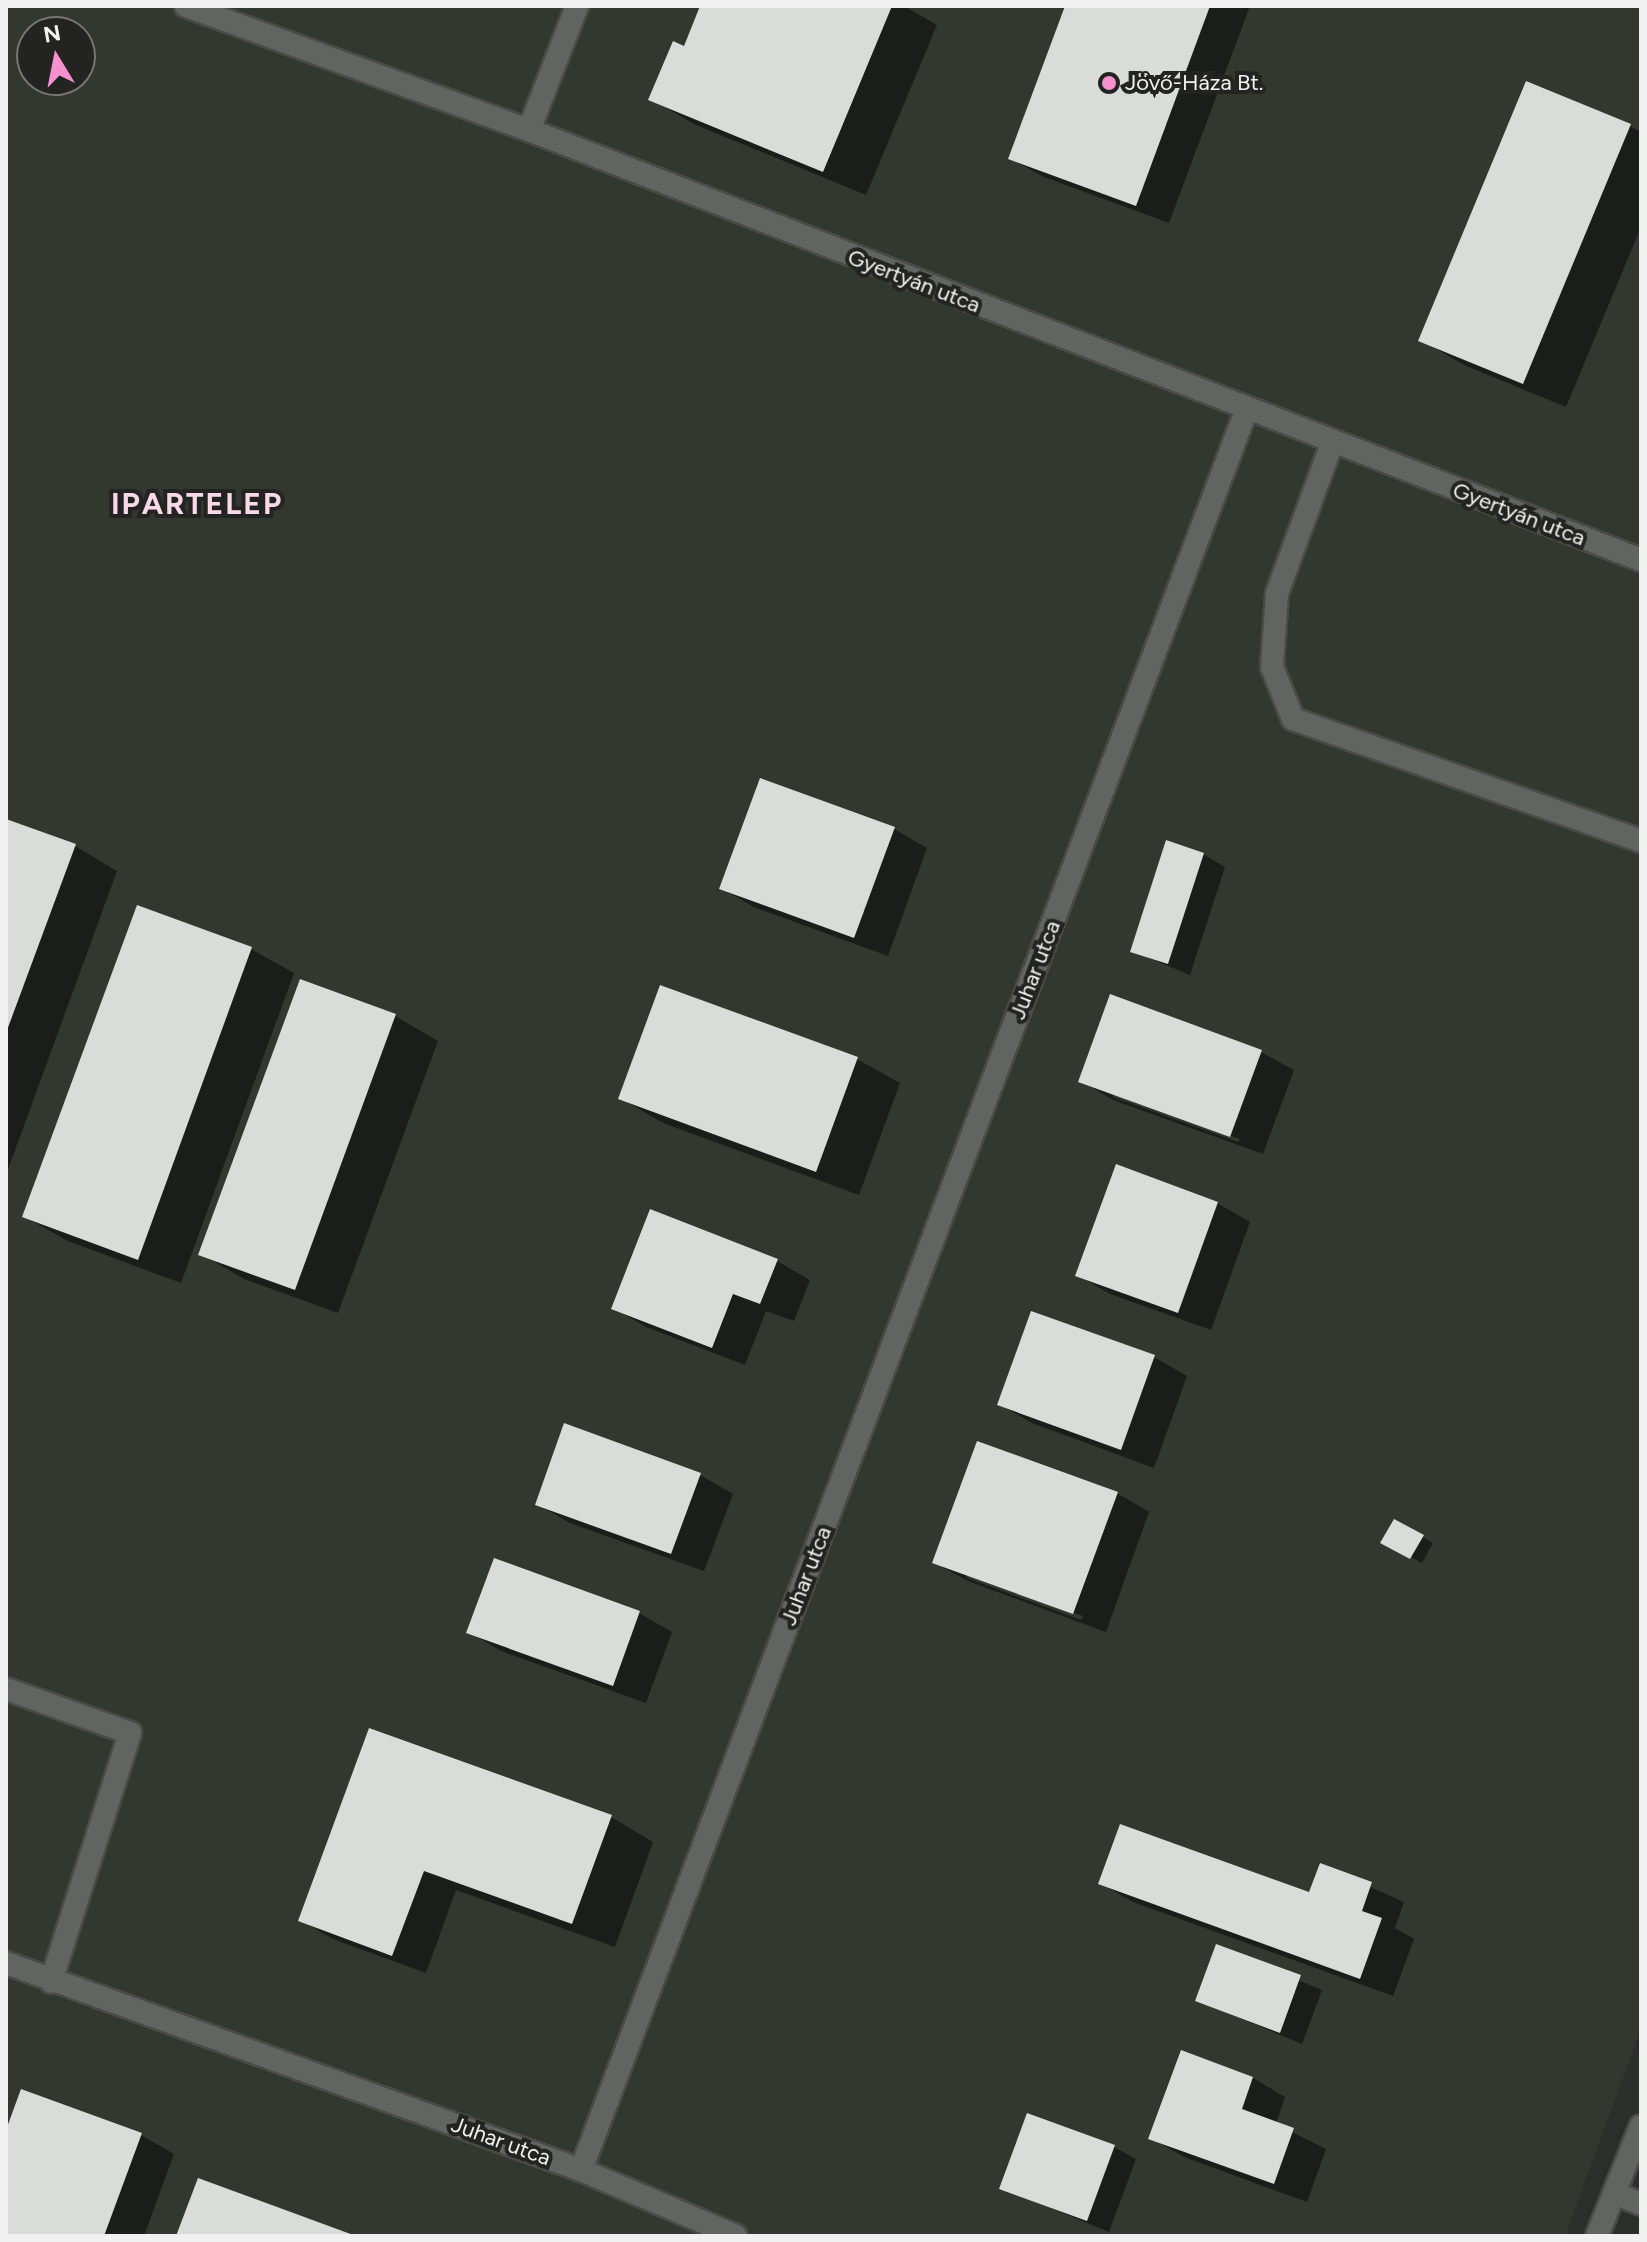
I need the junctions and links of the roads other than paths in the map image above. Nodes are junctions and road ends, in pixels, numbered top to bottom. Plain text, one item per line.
1 (186, 6) edge
2 (577, 6) edge
3 (529, 130) junction
4 (1246, 411) junction
5 (1332, 443) junction
6 (1641, 560) edge
7 (1641, 841) edge
8 (6, 1689) edge
9 (6, 1963) edge
10 (51, 1982) junction
11 (1641, 2126) edge
12 (581, 2170) junction
13 (1614, 2193) junction
14 (1641, 2204) edge
15 (736, 2236) edge
16 (1597, 2236) edge

1 - 3 street, Gyertyán utca
2 - 3 street
3 - 4 street, Gyertyán utca
4 - 5 street, Gyertyán utca
4 - 12 street, Juhar utca
5 - 6 street, Gyertyán utca
5 - 7 street
8 - 10 street
9 - 10 street, Juhar utca
10 - 12 street, Juhar utca
11 - 13 street
12 - 15 street
13 - 14 street
13 - 16 street

